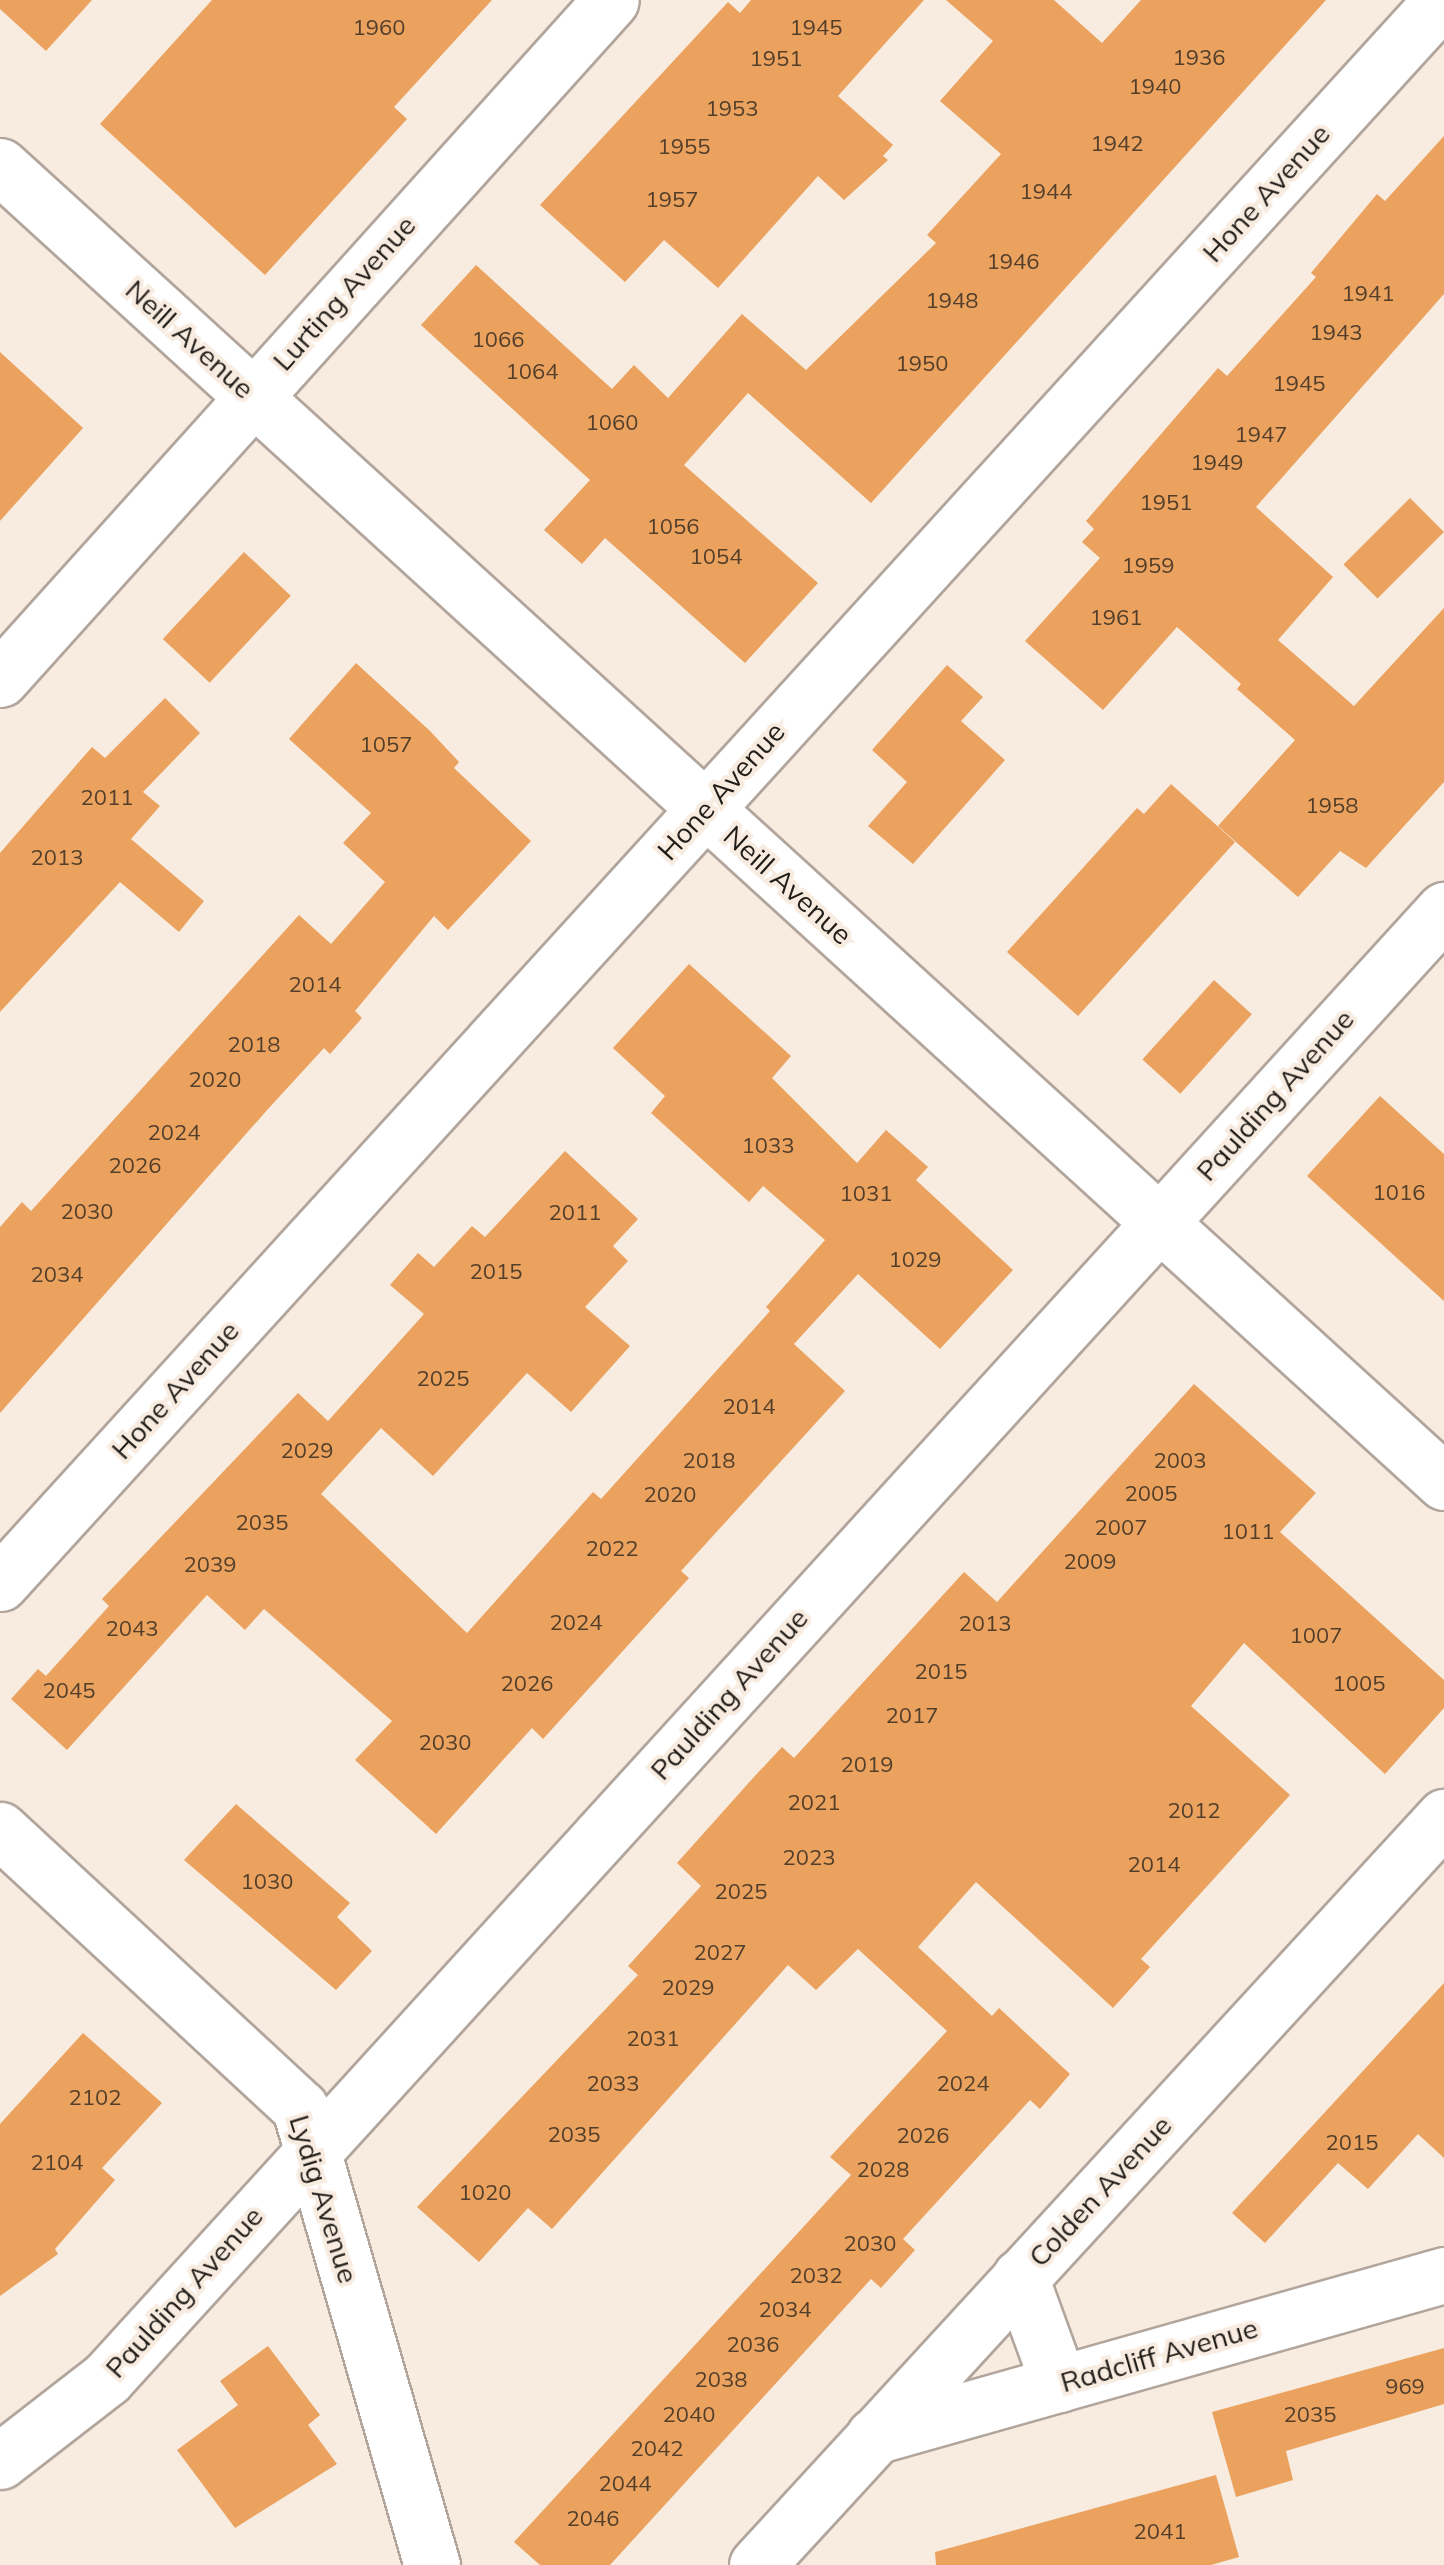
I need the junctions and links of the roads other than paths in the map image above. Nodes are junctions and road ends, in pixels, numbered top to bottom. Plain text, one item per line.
1 (611, 0) edge
2 (1442, 0) edge
3 (0, 166) edge
4 (251, 395) junction
5 (0, 679) edge
6 (704, 810) junction
7 (1444, 910) edge
8 (1159, 1222) junction
9 (1444, 1482) edge
10 (0, 1583) edge
11 (1444, 1817) edge
12 (0, 1830) edge
13 (312, 2152) junction
14 (1444, 2275) edge
15 (1020, 2277) junction
16 (1059, 2384) junction
17 (874, 2436) junction
18 (0, 2462) edge
19 (432, 2565) edge
20 (756, 2565) edge

1 - 4 street, Lurting Avenue
2 - 6 street, Hone Avenue
3 - 4 street, Neill Avenue
4 - 5 street, Lurting Avenue
4 - 6 street, Neill Avenue
6 - 8 street, Neill Avenue
6 - 10 street, Hone Avenue
7 - 8 street, Paulding Avenue
8 - 9 street, Neill Avenue
8 - 13 street, Paulding Avenue
11 - 15 street, Colden Avenue
12 - 13 street, Lydig Avenue
13 - 18 street, Paulding Avenue
13 - 19 street, Lydig Avenue
14 - 16 street, Radcliff Avenue
15 - 16 street
15 - 17 street, Colden Avenue
16 - 17 street, Radcliff Avenue
17 - 20 street, Colden Avenue

